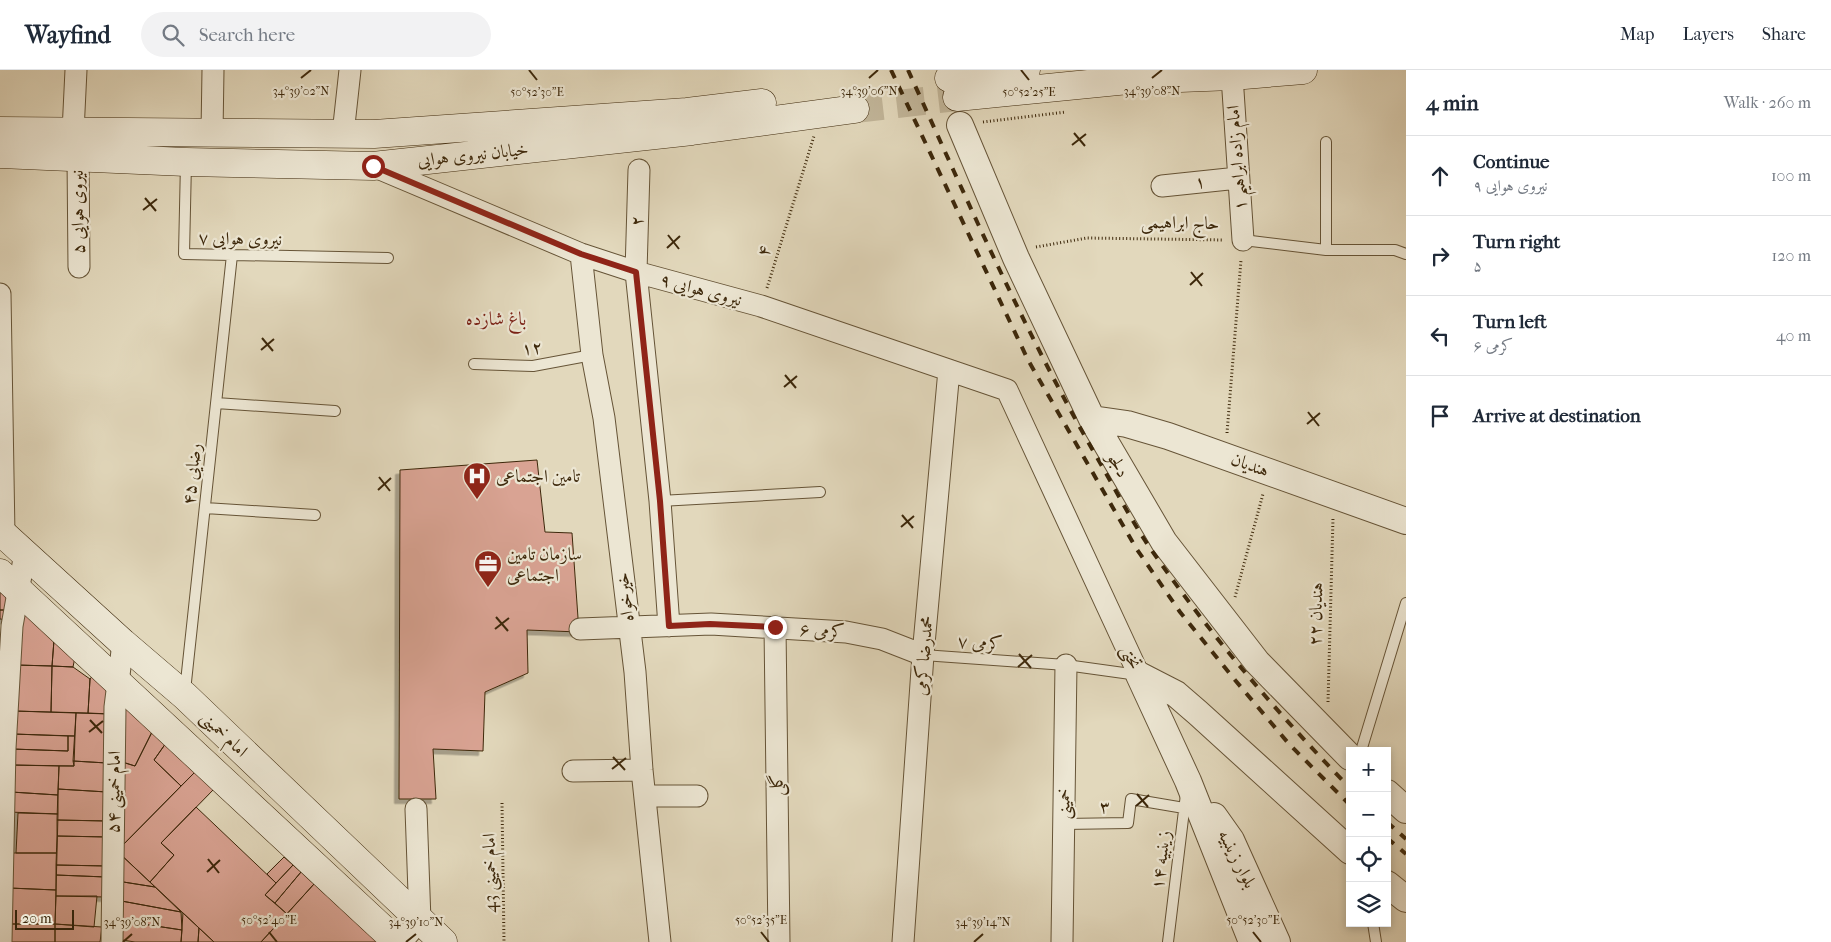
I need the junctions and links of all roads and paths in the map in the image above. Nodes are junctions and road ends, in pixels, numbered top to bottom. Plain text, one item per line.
1 (76, 70) edge
2 (213, 70) edge
3 (350, 70) edge
4 (1026, 70) edge
5 (1303, 70) edge
6 (1232, 76) junction
7 (821, 114) junction
8 (960, 125) dead end
9 (0, 132) edge
10 (212, 133) junction
11 (343, 134) junction
12 (1326, 142) dead end
13 (76, 144) junction
14 (0, 154) edge
15 (186, 162) junction
16 (373, 166) junction
17 (638, 170) dead end
18 (1238, 178) junction
19 (1162, 186) dead end
20 (1243, 240) junction
21 (1326, 250) junction
22 (1013, 251) junction
23 (581, 254) junction
24 (1406, 254) edge
25 (232, 255) junction
26 (388, 258) dead end
27 (79, 267) dead end
28 (636, 272) junction
29 (0, 294) edge
30 (761, 306) junction
31 (592, 355) junction
32 (474, 364) dead end
33 (949, 370) junction
34 (1007, 390) joint
35 (216, 403) junction
36 (335, 411) dead end
37 (1092, 419) junction
38 (1226, 456) junction
39 (1268, 472) junction
40 (820, 492) dead end
41 (1333, 495) junction
42 (660, 501) junction
43 (205, 508) junction
44 (315, 515) dead end
45 (1406, 521) edge
46 (2, 533) edge
47 (25, 553) junction
48 (9, 581) edge
49 (1406, 603) edge
50 (1228, 625) junction
51 (6, 626) edge
52 (669, 626) junction
53 (628, 627) junction
54 (775, 627) junction
55 (580, 629) dead end
56 (123, 643) junction
57 (923, 655) junction
58 (1066, 666) junction
59 (1139, 675) junction
60 (118, 682) junction
61 (185, 696) junction
62 (1327, 734) junction
63 (1362, 747) edge
64 (2, 748) edge
65 (1346, 753) edge
66 (642, 770) junction
67 (573, 772) dead end
68 (1188, 781) junction
69 (645, 796) junction
70 (697, 796) dead end
71 (1391, 797) edge
72 (502, 803) dead end
73 (1184, 808) junction
74 (416, 809) dead end
75 (1406, 810) edge
76 (1064, 824) junction
77 (1346, 847) edge
78 (1391, 887) edge
79 (1406, 899) edge
80 (1, 914) edge
81 (420, 922) junction
82 (1374, 927) edge
83 (1, 942) edge
84 (112, 942) edge
85 (399, 942) edge
86 (443, 942) edge
87 (504, 942) edge
88 (660, 942) edge
89 (779, 942) edge
90 (903, 942) edge
91 (1062, 942) edge
92 (1168, 942) edge
93 (1252, 942) edge
94 (1276, 942) edge
95 (1376, 942) edge

1 - 13 street, نیروی هوایی ۵
2 - 10 street
3 - 11 street
4 - 6 main road
5 - 6 main road
6 - 18 street, امام زاده ابراهیم ۱
7 - 11 main road, خیابان نیروی هوایی
7 - 16 main road, خیابان نیروی هوایی
7 - 30 path, ۴
8 - 22 street, دلجو
9 - 13 main road, خیابان نیروی هوایی
10 - 11 main road, خیابان نیروی هوایی
10 - 13 main road, خیابان نیروی هوایی
12 - 21 lane
13 - 14 main road, خیابان نیروی هوایی
13 - 15 main road, خیابان نیروی هوایی
13 - 27 street, نیروی هوایی ۵
15 - 16 main road, خیابان نیروی هوایی
15 - 25 lane, نیروی هوایی ۷
16 - 23 street, نیروی هوایی ۹
17 - 28 street, ۲
18 - 19 street, ۱
18 - 20 street, امام زاده ابراهیم ۱
20 - 21 lane, حاج ابراهیمی
20 - 22 path, حاج ابراهیمی
20 - 38 path
21 - 24 lane, حاج ابراهیمی
22 - 37 street, دلجو
23 - 28 street, نیروی هوایی ۹
23 - 31 street, خیرخواه
25 - 26 lane, نیروی هوایی ۷
25 - 35 lane, رضایی ۴۵
28 - 30 street, نیروی هوایی ۹
28 - 42 street, ۲
29 - 46 street
30 - 33 street, نیروی هوایی ۹
31 - 32 lane, ۱۲
31 - 53 street, خیرخواه
33 - 34 street, نیروی هوایی ۹
33 - 57 street, محمدرضا کرمی
34 - 59 street, تختی
35 - 36 lane
35 - 43 lane, رضایی ۴۵
37 - 38 street, هندیان
37 - 50 street, دلجو
38 - 39 street, هندیان
39 - 41 street, هندیان
39 - 50 path
40 - 42 lane
41 - 45 street, هندیان
41 - 62 path, هندیان ۲۲
42 - 52 street, ۲
43 - 44 lane
43 - 61 lane, رضایی ۴۵
46 - 47 main road, امام خمینی
47 - 48 street
47 - 56 main road, امام خمینی
48 - 51 street
48 - 60 main road, امام خمینی
49 - 63 lane
50 - 62 street, دلجو
51 - 64 street
52 - 53 street, کرمی ۶
52 - 54 street, کرمی ۶
53 - 55 street, کرمی ۶
53 - 66 street, خیرخواه
54 - 57 street, کرمی ۶
54 - 89 street, گلی
56 - 60 street, امام خمینی ۵۴
56 - 61 main road, امام خمینی
57 - 58 lane, کرمی ۷
57 - 90 street, محمدرضا کرمی
58 - 59 lane, کرمی ۷
58 - 76 street, خمینی
59 - 68 street, بلوار زینبیه
59 - 77 street, تختی
60 - 84 street, امام خمینی ۵۴
60 - 85 main road, امام خمینی
61 - 81 main road, امام خمینی
62 - 65 street, دلجو
64 - 80 street
66 - 67 street
66 - 69 street, خیرخواه
68 - 73 lane, زینبیه ۱۴
68 - 93 street, بلوار زینبیه
68 - 94 street, بلوار زینبیه
69 - 70 street
69 - 88 street, خیرخواه
71 - 75 street
72 - 87 path, امام خمینی 43
73 - 76 lane, ۳
73 - 92 lane, زینبیه ۱۴
74 - 81 street
76 - 91 street, خمینی
78 - 79 street
80 - 83 street
81 - 85 street
81 - 86 main road, امام خمینی
82 - 95 lane

